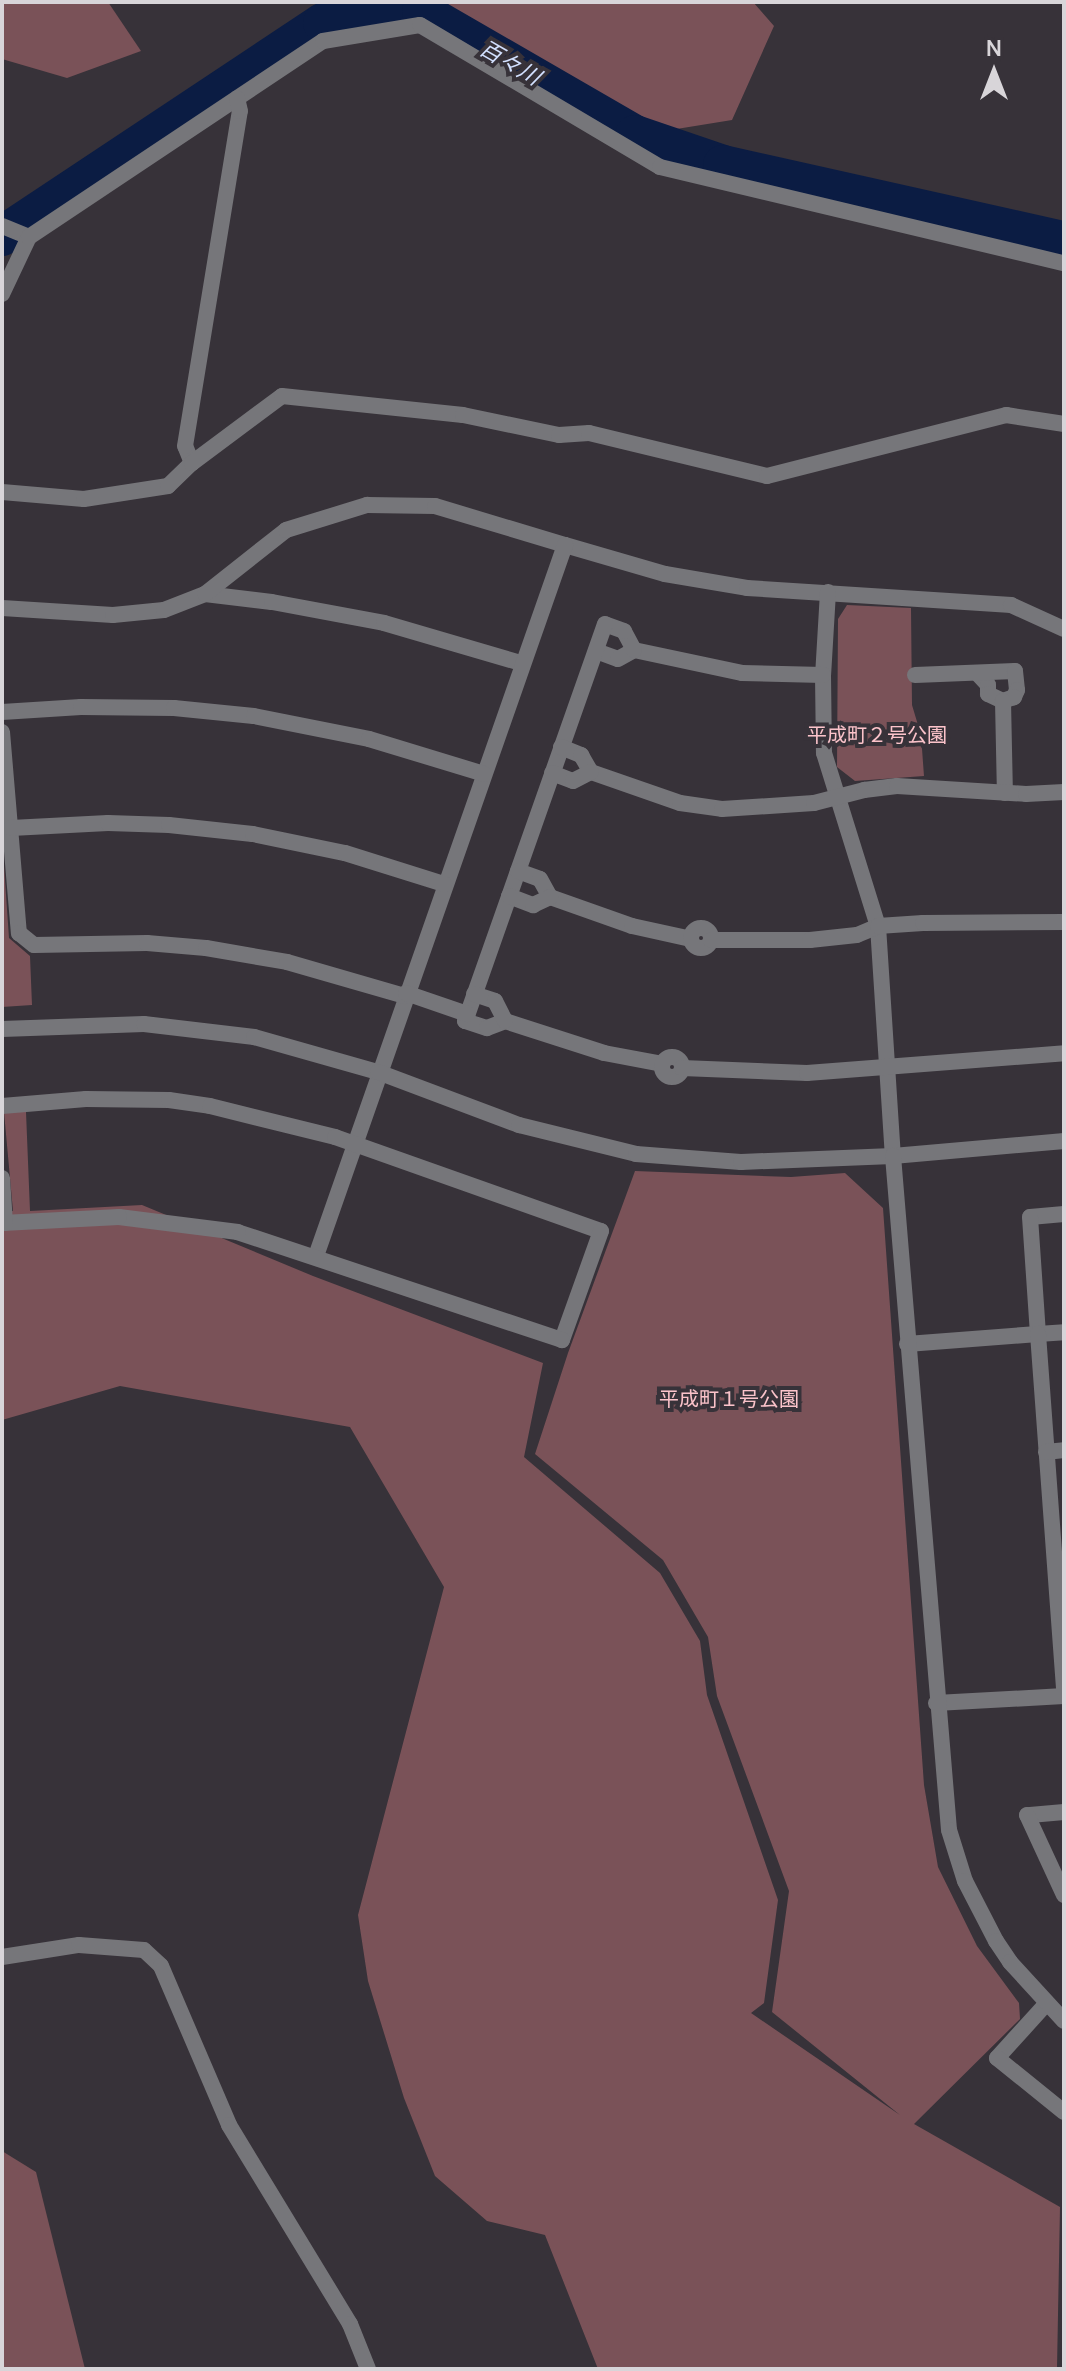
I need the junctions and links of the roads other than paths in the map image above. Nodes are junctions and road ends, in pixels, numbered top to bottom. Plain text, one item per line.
1 (237, 98) junction
2 (2, 226) edge
3 (29, 237) junction
4 (1064, 263) edge
5 (2, 294) edge
6 (1064, 424) edge
7 (192, 463) junction
8 (2, 492) edge
9 (565, 545) junction
10 (828, 592) junction
11 (205, 594) junction
12 (2, 608) edge
13 (1064, 629) edge
14 (634, 650) junction
15 (596, 651) junction
16 (521, 663) junction
17 (977, 673) junction
18 (823, 675) junction
19 (915, 675) dead end
20 (1003, 701) junction
21 (2, 712) edge
22 (2, 732) edge
23 (561, 747) junction
24 (591, 772) junction
25 (552, 773) junction
26 (484, 774) junction
27 (1064, 792) edge
28 (1005, 793) junction
29 (838, 797) junction
30 (11, 828) junction
31 (518, 871) junction
32 (444, 884) junction
33 (509, 896) junction
34 (550, 897) junction
35 (1064, 922) edge
36 (878, 926) junction
37 (474, 994) junction
38 (406, 995) junction
39 (467, 1014) junction
40 (505, 1021) junction
41 (2, 1029) edge
42 (1064, 1053) edge
43 (888, 1066) junction
44 (378, 1072) junction
45 (2, 1106) edge
46 (1064, 1141) edge
47 (354, 1144) junction
48 (893, 1156) junction
49 (2, 1178) edge
50 (1064, 1214) edge
51 (4, 1223) edge
52 (316, 1256) junction
53 (1064, 1332) edge
54 (1038, 1334) junction
55 (907, 1344) junction
56 (1064, 1450) edge
57 (1046, 1452) junction
58 (1059, 1567) edge
59 (1064, 1693) edge
60 (936, 1703) junction
61 (1064, 1812) edge
62 (1064, 1895) edge
63 (2, 1957) edge
64 (1046, 2004) junction
65 (1064, 2021) edge
66 (1064, 2112) edge
67 (368, 2369) edge

1 - 3 street
1 - 4 street
1 - 7 street
2 - 3 street
3 - 5 street
6 - 7 street
7 - 8 street
9 - 10 street
9 - 11 street
9 - 16 street
10 - 13 street
10 - 18 street
11 - 12 street
11 - 16 street
14 - 15 street
14 - 15 street
14 - 18 street
15 - 23 street
16 - 26 street
17 - 19 street
17 - 20 street
17 - 20 street
18 - 29 street
20 - 28 street
21 - 26 street
22 - 30 street
23 - 24 street
23 - 25 street
24 - 25 street
24 - 29 street
25 - 31 street
26 - 32 street
27 - 28 street
28 - 29 street
29 - 36 street
30 - 32 street
30 - 38 street
31 - 33 street
31 - 34 street
32 - 38 street
33 - 34 street
33 - 37 street
34 - 36 street
35 - 36 street
36 - 43 street
37 - 39 street
37 - 40 street
38 - 39 street
38 - 44 street
39 - 40 street
40 - 43 street
41 - 44 street
42 - 43 street
43 - 48 street
44 - 47 street
44 - 48 street
45 - 47 street
46 - 48 street
47 - 52 street
47 - 52 street
48 - 55 street
49 - 51 street
50 - 54 street
51 - 52 street
53 - 54 street
54 - 55 street
54 - 57 street
55 - 60 street
56 - 57 street
57 - 58 street
58 - 59 street
59 - 60 street
60 - 64 street
61 - 62 street
63 - 67 street
64 - 65 street
64 - 66 street

